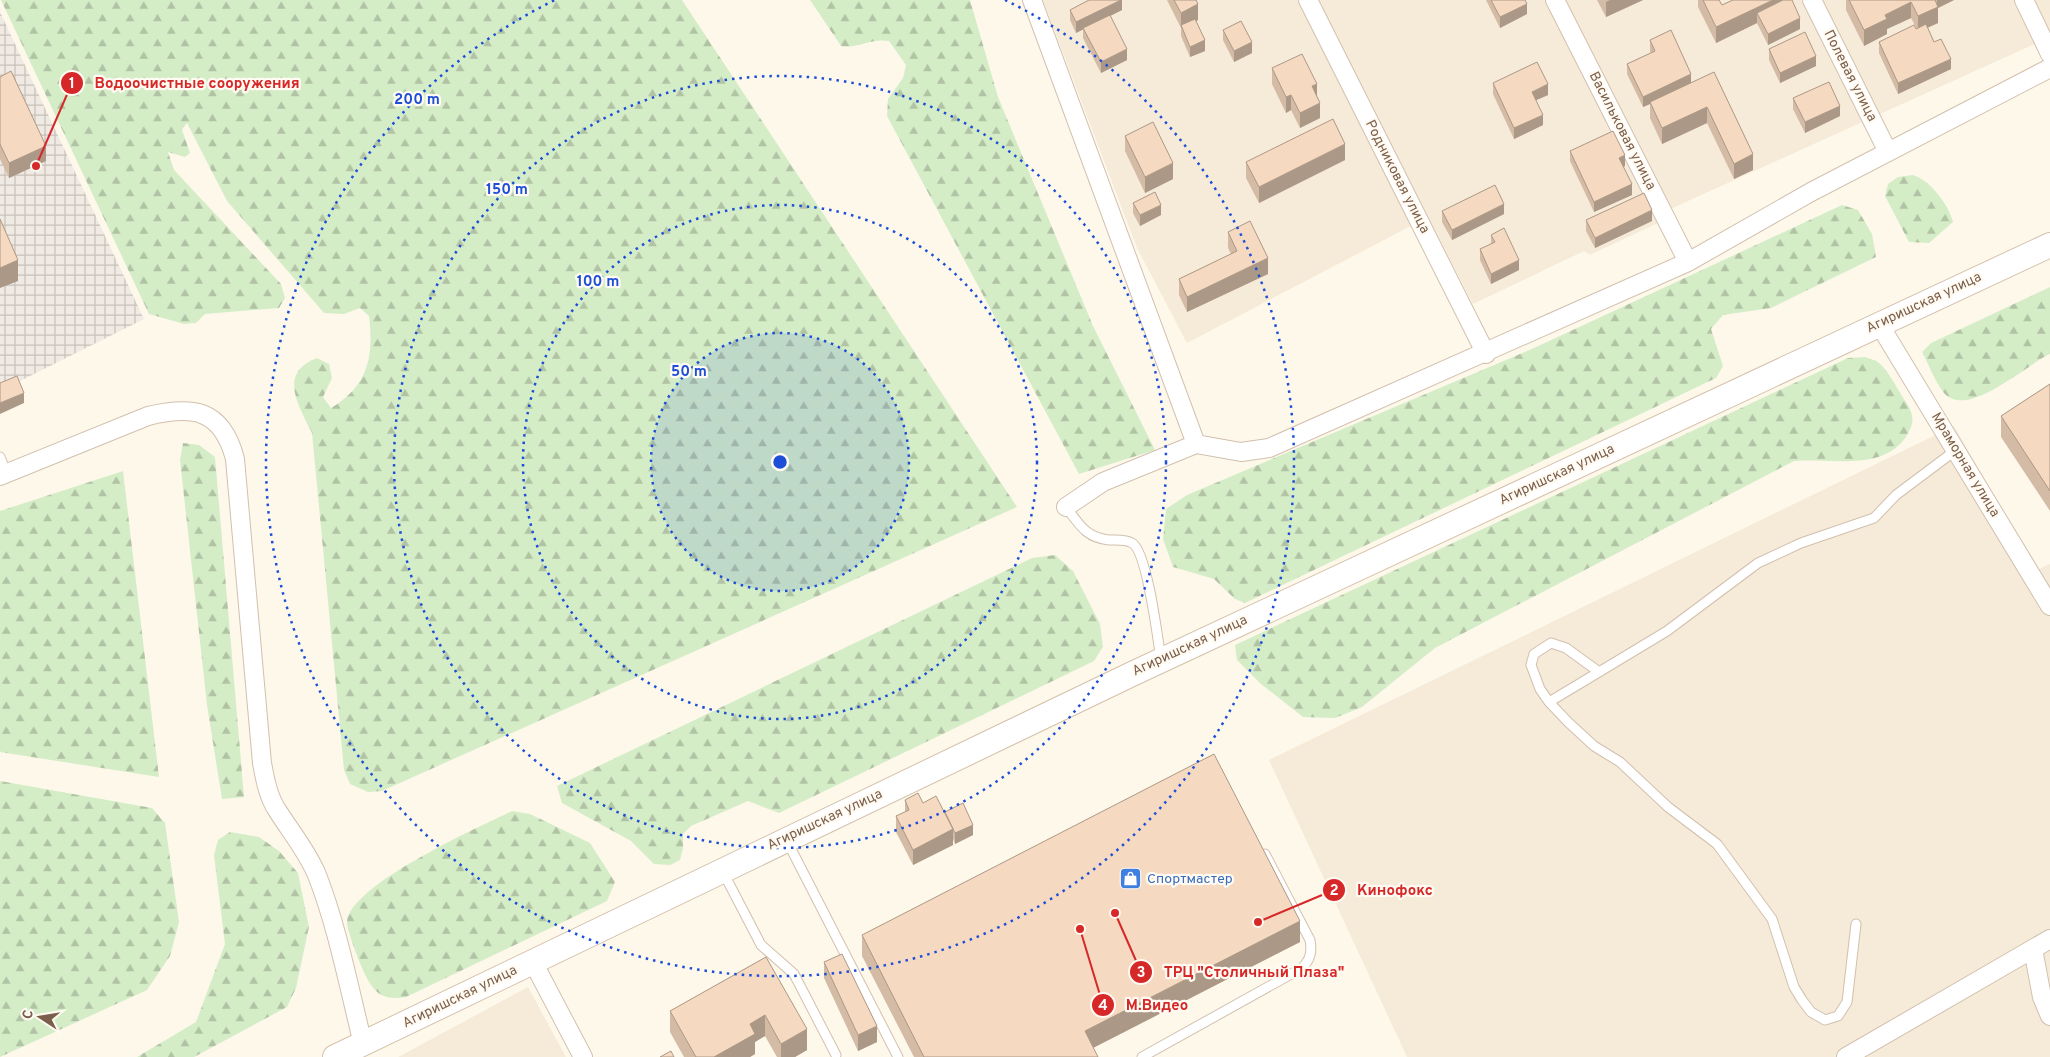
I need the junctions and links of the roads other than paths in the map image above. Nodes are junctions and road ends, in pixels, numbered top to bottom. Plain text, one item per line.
1 (1032, 0) edge
2 (1308, 0) edge
3 (1555, 0) edge
4 (1812, 0) edge
5 (2024, 0) edge
6 (2050, 54) edge
7 (2050, 68) edge
8 (1888, 152) junction
9 (2050, 244) edge
10 (1688, 262) junction
11 (1879, 324) junction
12 (1486, 354) junction
13 (1196, 444) junction
14 (1956, 450) junction
15 (0, 457) edge
16 (3, 475) edge
17 (1066, 507) joint
18 (2049, 602) edge
19 (1161, 660) junction
20 (1599, 672) junction
21 (1549, 702) junction
22 (786, 838) junction
23 (1261, 845) edge
24 (722, 870) junction
25 (1856, 924) dead end
26 (2050, 939) edge
27 (2033, 949) junction
28 (533, 962) junction
29 (2050, 1016) edge
30 (363, 1044) junction
31 (836, 1055) dead end
32 (335, 1057) edge
33 (583, 1057) edge
34 (898, 1057) edge
35 (1142, 1057) edge
36 (1846, 1057) edge

1 - 13 street
2 - 12 street, Родниковая улица
3 - 10 street, Васильковая улица
4 - 8 street, Полевая улица
5 - 6 street
7 - 8 street
8 - 10 street
9 - 11 street, Агиришская улица
10 - 12 street
11 - 14 street, Мраморная улица
11 - 19 street, Агиришская улица
12 - 13 street
13 - 17 street
14 - 18 street, Мраморная улица
14 - 20 lane
15 - 16 lane
16 - 30 street
17 - 19 lane
19 - 22 street, Агиришская улица
20 - 21 lane
20 - 21 lane
21 - 25 lane
22 - 24 street, Агиришская улица
22 - 34 lane
23 - 35 lane
24 - 28 street, Агиришская улица
24 - 31 lane
26 - 27 street
27 - 29 street
27 - 36 street
28 - 30 street, Агиришская улица
28 - 33 street
30 - 32 street, Агиришская улица

